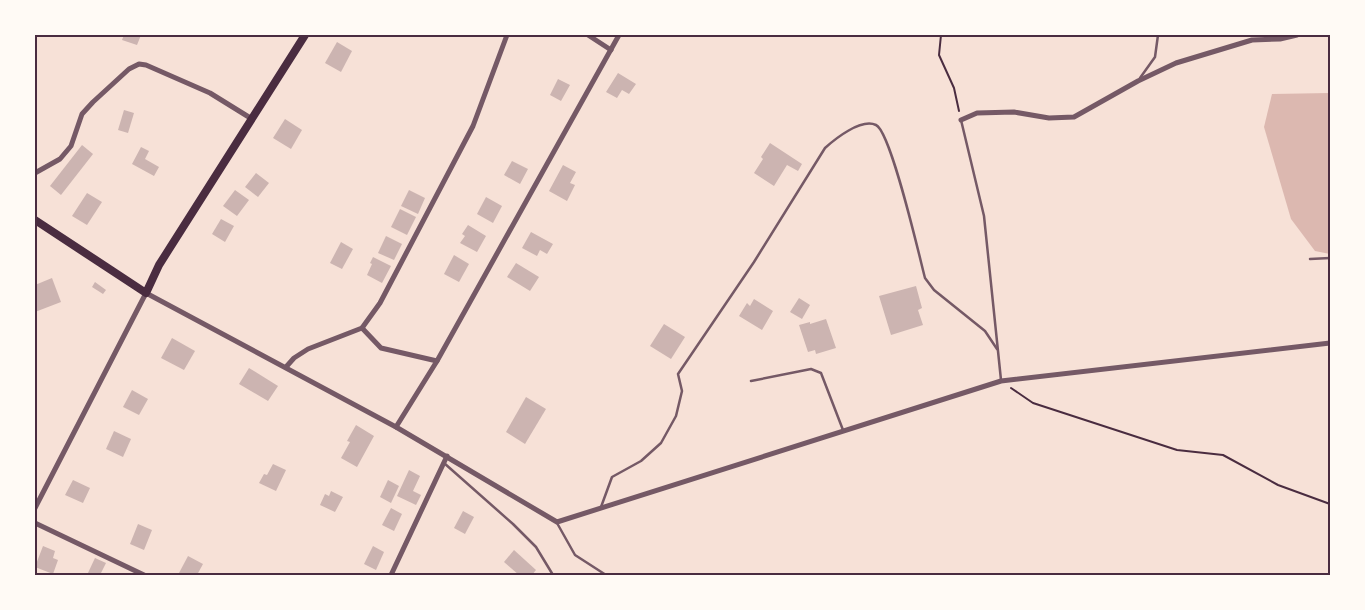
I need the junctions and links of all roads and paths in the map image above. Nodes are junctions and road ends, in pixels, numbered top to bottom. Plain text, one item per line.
1 (306, 35) edge
2 (507, 35) edge
3 (588, 35) edge
4 (619, 35) edge
5 (941, 35) edge
6 (1158, 35) edge
7 (1297, 35) edge
8 (611, 50) junction
9 (1138, 81) junction
10 (252, 119) junction
11 (961, 120) junction
12 (35, 173) edge
13 (35, 220) edge
14 (1330, 258) edge
15 (1310, 259) dead end
16 (146, 294) junction
17 (362, 328) junction
18 (1330, 343) edge
19 (998, 349) junction
20 (437, 361) junction
21 (286, 367) junction
22 (750, 381) dead end
23 (1001, 381) junction
24 (396, 427) junction
25 (844, 431) junction
26 (447, 456) junction
27 (444, 463) junction
28 (1330, 504) edge
29 (35, 508) edge
30 (601, 508) junction
31 (557, 522) junction
32 (35, 523) edge
33 (144, 575) edge
34 (391, 575) edge
35 (553, 575) edge
36 (606, 575) edge

1 - 10 main road
2 - 17 street
3 - 8 street
4 - 8 street
5 - 11 path
6 - 9 lane
7 - 9 street
8 - 20 street
9 - 11 street
10 - 12 street
10 - 16 main road
11 - 19 lane
13 - 16 main road
14 - 15 lane
16 - 21 street
16 - 29 street
17 - 20 street
17 - 21 street
18 - 23 street
19 - 23 lane
19 - 30 lane
20 - 24 street
21 - 24 street
22 - 25 lane
23 - 25 street
23 - 28 path
24 - 26 street
25 - 30 street
26 - 27 street
26 - 31 street
27 - 34 street
27 - 35 lane
30 - 31 street
31 - 36 lane
32 - 33 street

